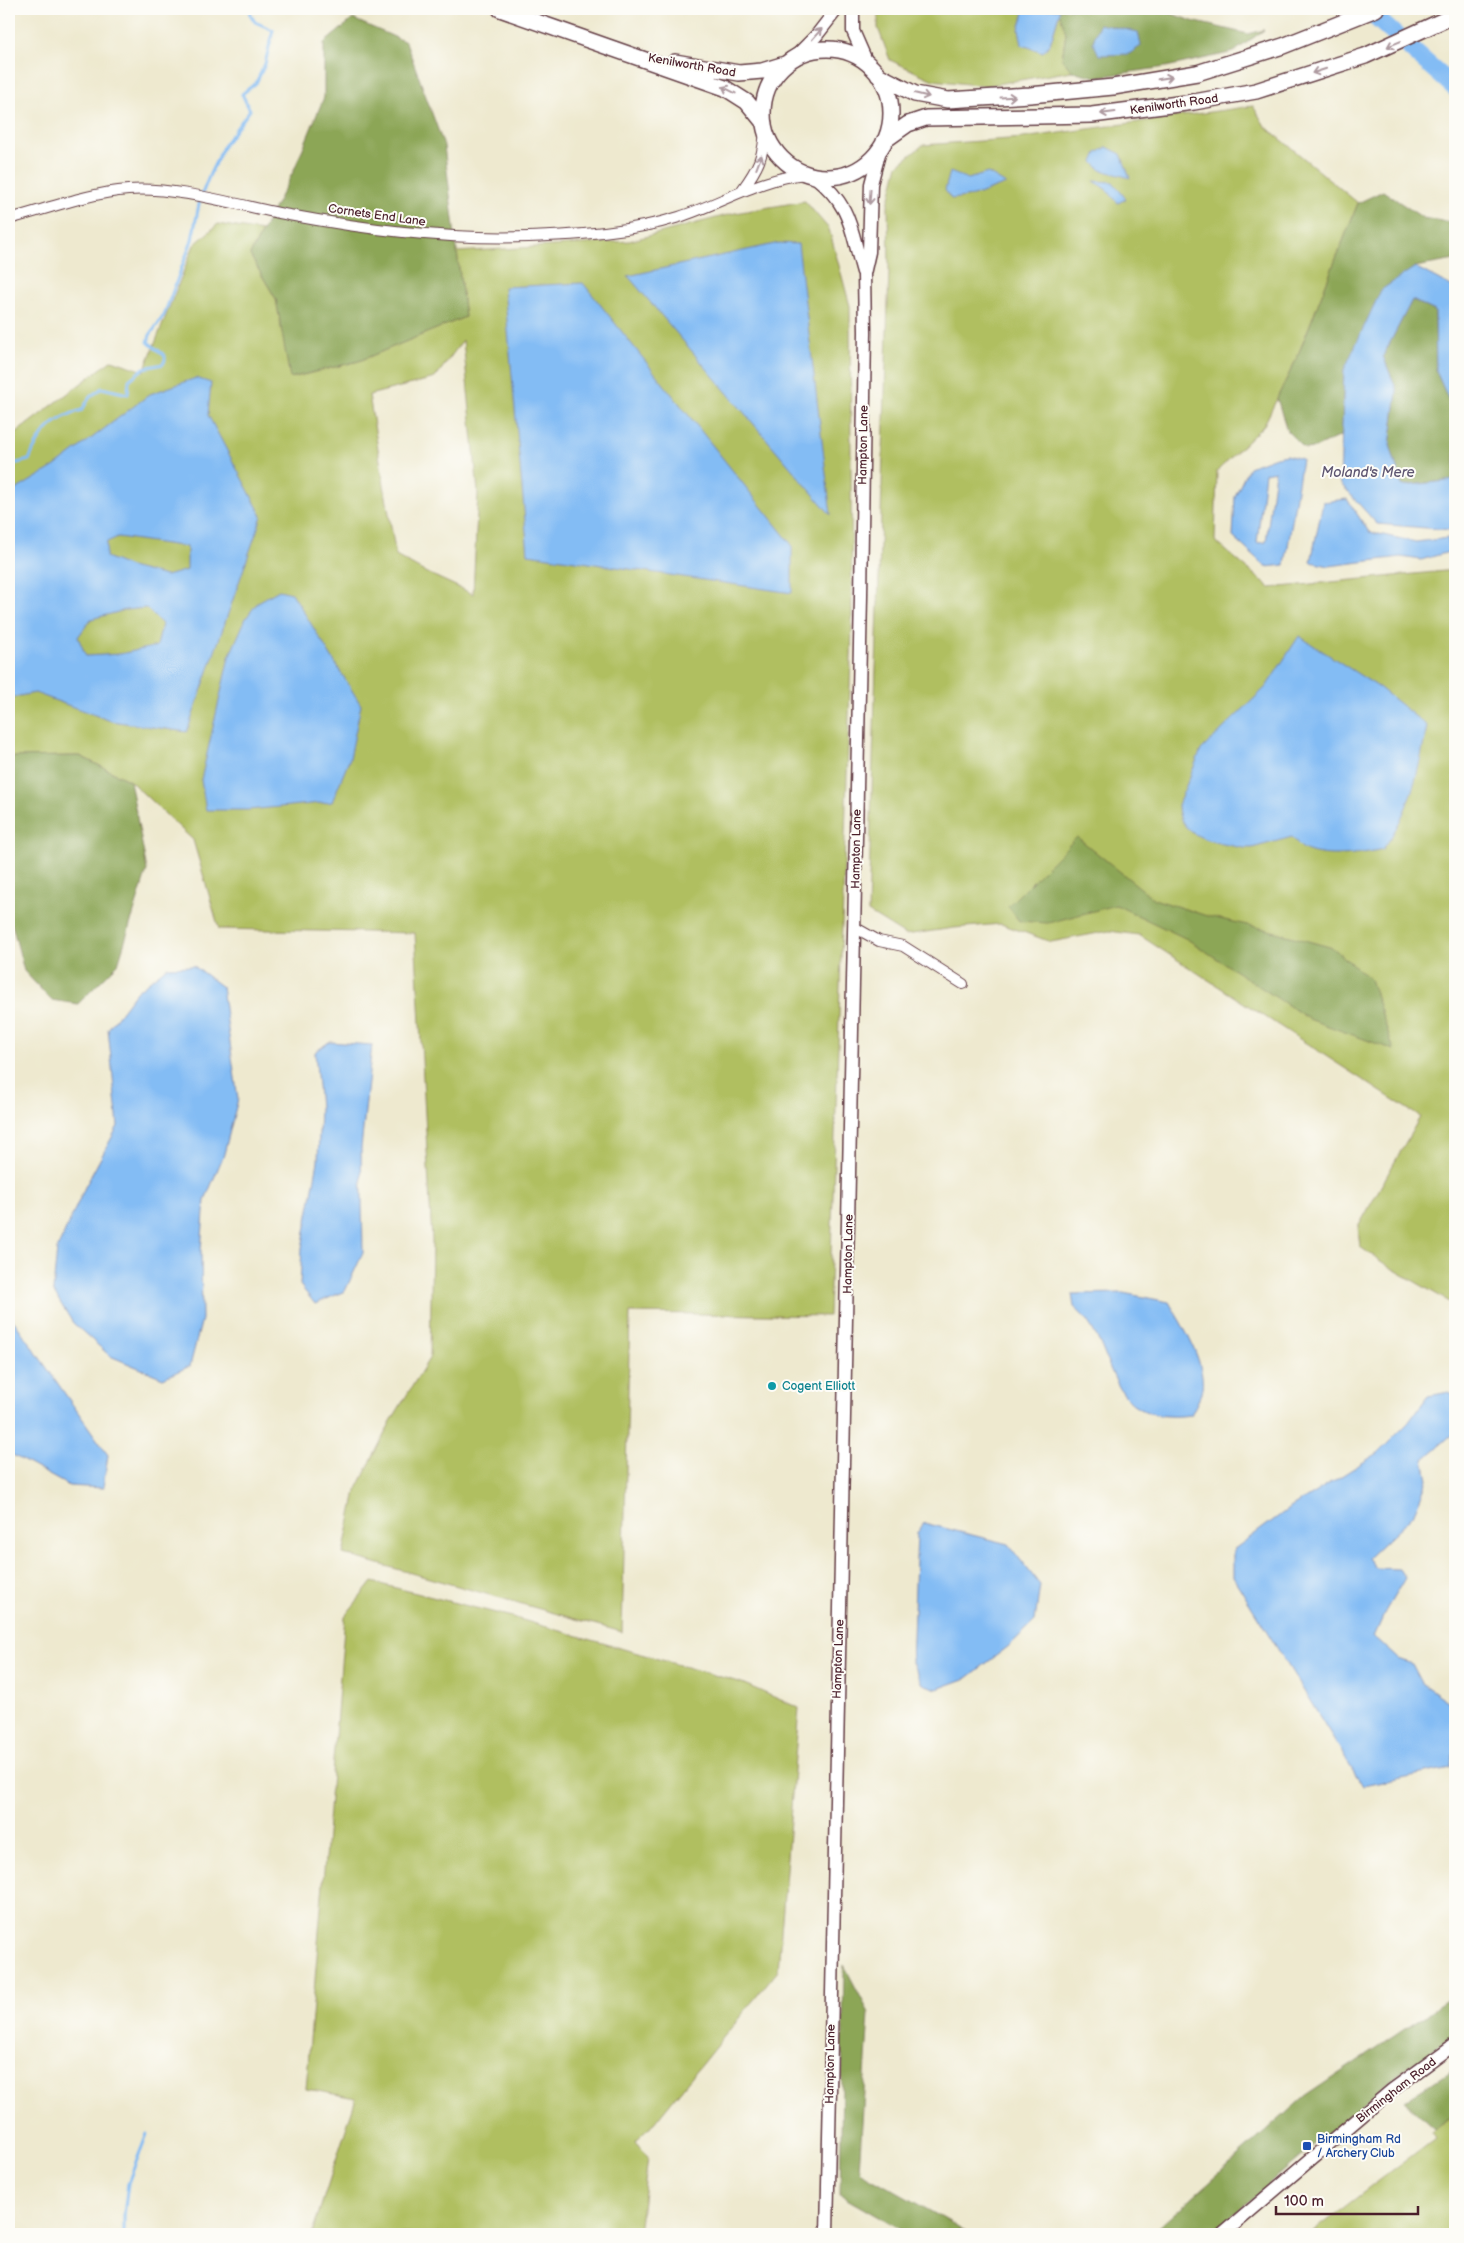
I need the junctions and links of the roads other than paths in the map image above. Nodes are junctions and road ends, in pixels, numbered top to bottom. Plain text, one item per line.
1 (500, 9) edge
2 (837, 9) edge
3 (853, 9) edge
4 (1376, 9) edge
5 (1455, 15) edge
6 (626, 54) junction
7 (790, 61) junction
8 (867, 63) junction
9 (878, 75) junction
10 (765, 125) junction
11 (882, 145) junction
12 (809, 175) junction
13 (741, 191) junction
14 (9, 219) edge
15 (864, 274) junction
16 (854, 927) junction
17 (963, 984) dead end
18 (1455, 2044) edge
19 (827, 2234) edge
20 (1223, 2234) edge

1 - 6 highway, Kenilworth Road
7 -> 2 main road
3 - 8 main road
9 -> 4 highway, Kenilworth Road
5 -> 11 highway, Kenilworth Road
6 - 7 highway, Kenilworth Road
10 -> 6 highway, Kenilworth Road
7 - 8 highway
7 - 10 highway
8 - 9 highway
9 - 11 highway
10 - 12 highway
13 -> 10 street
11 - 12 highway
11 -> 15 main road, Hampton Lane
12 - 13 street, Cornets End Lane
12 - 15 main road, Hampton Lane
13 - 14 street, Cornets End Lane
15 - 16 main road, Hampton Lane
16 - 17 street
16 - 19 main road, Hampton Lane
18 - 20 main road, Birmingham Road

